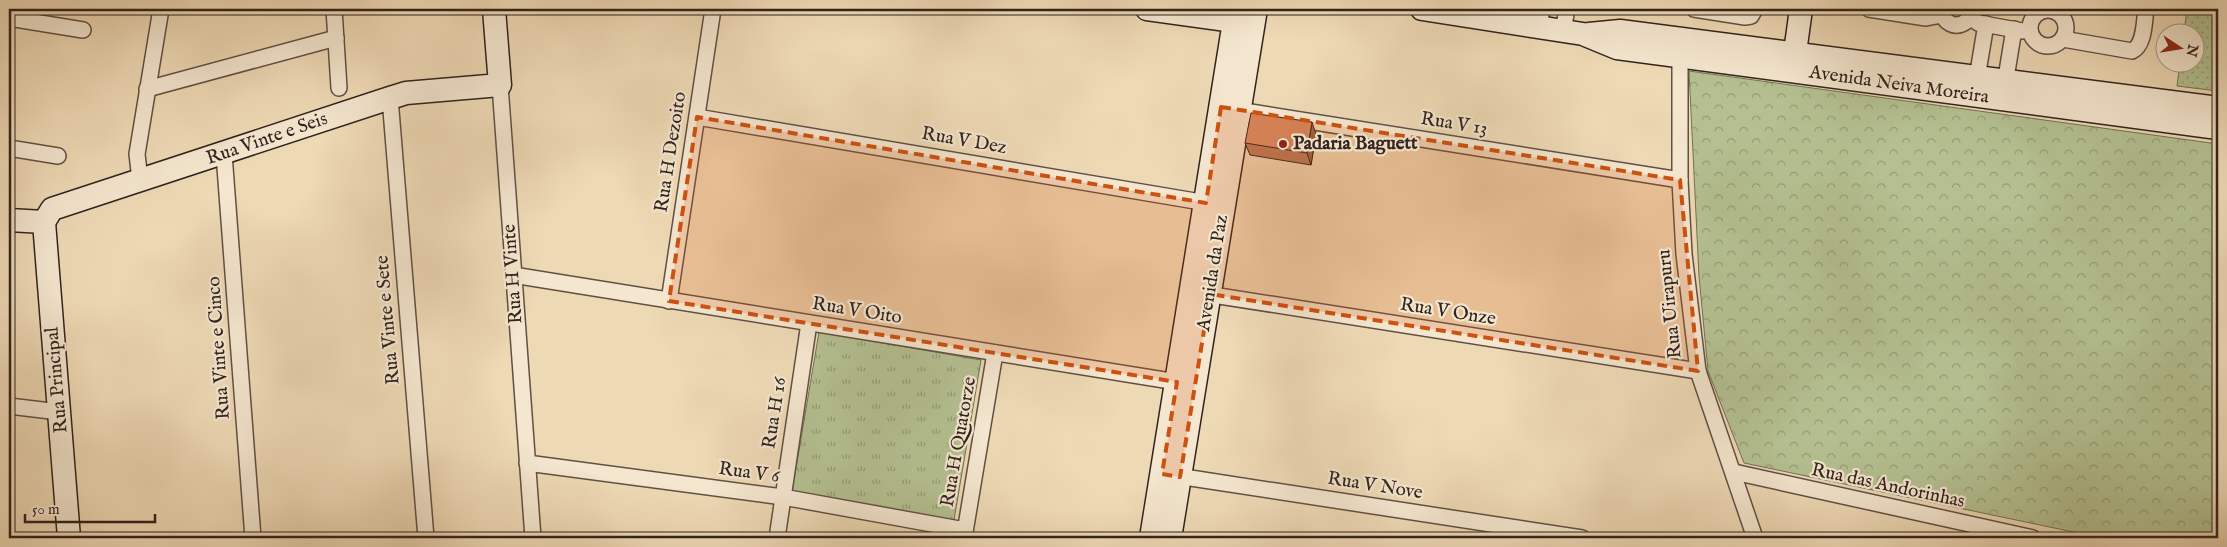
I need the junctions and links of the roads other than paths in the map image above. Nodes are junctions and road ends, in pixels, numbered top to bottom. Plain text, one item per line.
1 (161, 9) edge
2 (334, 9) edge
3 (494, 9) edge
4 (713, 9) edge
5 (1147, 9) edge
6 (1422, 9) edge
7 (1567, 9) edge
8 (1694, 9) edge
9 (1755, 9) edge
10 (1801, 9) edge
11 (1869, 9) edge
12 (2146, 9) edge
13 (2060, 11) edge
14 (1941, 12) edge
15 (1246, 13) edge
16 (1971, 13) edge
17 (9, 18) edge
18 (1540, 18) edge
19 (1986, 24) junction
20 (2014, 29) junction
21 (83, 30) dead end
22 (1573, 32) junction
23 (2031, 32) junction
24 (336, 38) junction
25 (2063, 39) junction
26 (1680, 56) junction
27 (1794, 62) junction
28 (500, 85) junction
29 (1975, 86) junction
30 (339, 88) dead end
31 (147, 89) junction
32 (2004, 90) junction
33 (390, 98) junction
34 (1231, 108) junction
35 (2218, 108) edge
36 (697, 117) junction
37 (2218, 128) edge
38 (9, 148) edge
39 (224, 154) junction
40 (58, 156) dead end
41 (140, 180) junction
42 (1680, 180) junction
43 (1215, 204) junction
44 (9, 220) edge
45 (44, 222) junction
46 (513, 276) junction
47 (1200, 293) junction
48 (669, 301) junction
49 (809, 323) junction
50 (995, 353) junction
51 (1698, 371) junction
52 (1186, 384) junction
53 (9, 406) edge
54 (60, 412) junction
55 (527, 463) junction
56 (1734, 472) junction
57 (1171, 475) junction
58 (782, 497) junction
59 (964, 534) edge
60 (2024, 537) edge
61 (69, 538) edge
62 (253, 538) edge
63 (426, 538) edge
64 (533, 538) edge
65 (776, 538) edge
66 (1151, 538) edge
67 (1170, 538) edge
68 (1582, 538) edge
69 (1755, 538) edge

1 - 31 street
2 - 24 street
3 - 28 street, Rua H Vinte
4 - 36 street, Rua H Dezoito
5 - 15 street
6 - 18 street, Avenida Neiva Moreira
7 - 22 street
8 - 9 street
10 - 27 street
11 - 14 street
12 - 25 street
13 - 23 street
13 - 25 street
14 - 16 street
15 - 34 street, Avenida da Paz
16 - 19 street
17 - 21 street
18 - 22 street, Avenida Neiva Moreira
19 - 20 street
19 - 29 street
20 - 23 street
20 - 32 street
22 - 26 street, Avenida Neiva Moreira
22 - 27 street, Avenida Neiva Moreira
23 - 25 street
24 - 30 street
24 - 31 street
26 - 27 street, Avenida Neiva Moreira
26 - 42 street, Rua Uirapuru
27 - 29 street, Avenida Neiva Moreira
28 - 33 street, Rua Vinte e Seis
28 - 46 street, Rua H Vinte
29 - 32 street, Avenida Neiva Moreira
31 - 41 street
32 - 35 street, Avenida Neiva Moreira
32 - 37 street, Avenida Neiva Moreira
33 - 39 street, Rua Vinte e Seis
33 - 63 street, Rua Vinte e Sete
34 - 42 street, Rua V 13
34 - 43 street, Avenida da Paz
36 - 43 street, Rua V Dez
36 - 48 street, Rua H Dezoito
38 - 40 street
39 - 41 street, Rua Vinte e Seis
39 - 62 street, Rua Vinte e Cinco
41 - 45 street, Rua Vinte e Seis
42 - 51 street, Rua Uirapuru
43 - 47 street, Avenida da Paz
44 - 45 street
45 - 54 street, Rua Principal
46 - 48 street, Rua V Oito
46 - 55 street, Rua H Vinte
47 - 51 street, Rua V Onze
47 - 52 street, Avenida da Paz
48 - 49 street, Rua V Oito
49 - 50 street, Rua V Oito
49 - 58 street, Rua H 16
50 - 52 street, Rua V Oito
50 - 59 street, Rua H Quatorze
51 - 56 street, Rua Uirapuru
52 - 57 street, Avenida da Paz
53 - 54 street
54 - 61 street, Rua Principal
55 - 58 street, Rua V 6
55 - 64 street, Rua H Vinte
56 - 60 street, Rua das Andorinhas
56 - 69 street, Rua Uirapuru
57 - 66 street, Avenida da Paz
57 - 67 street, Avenida da Paz
57 - 68 street, Rua V Nove
58 - 59 street, Rua V 6
58 - 65 street, Rua H 16

